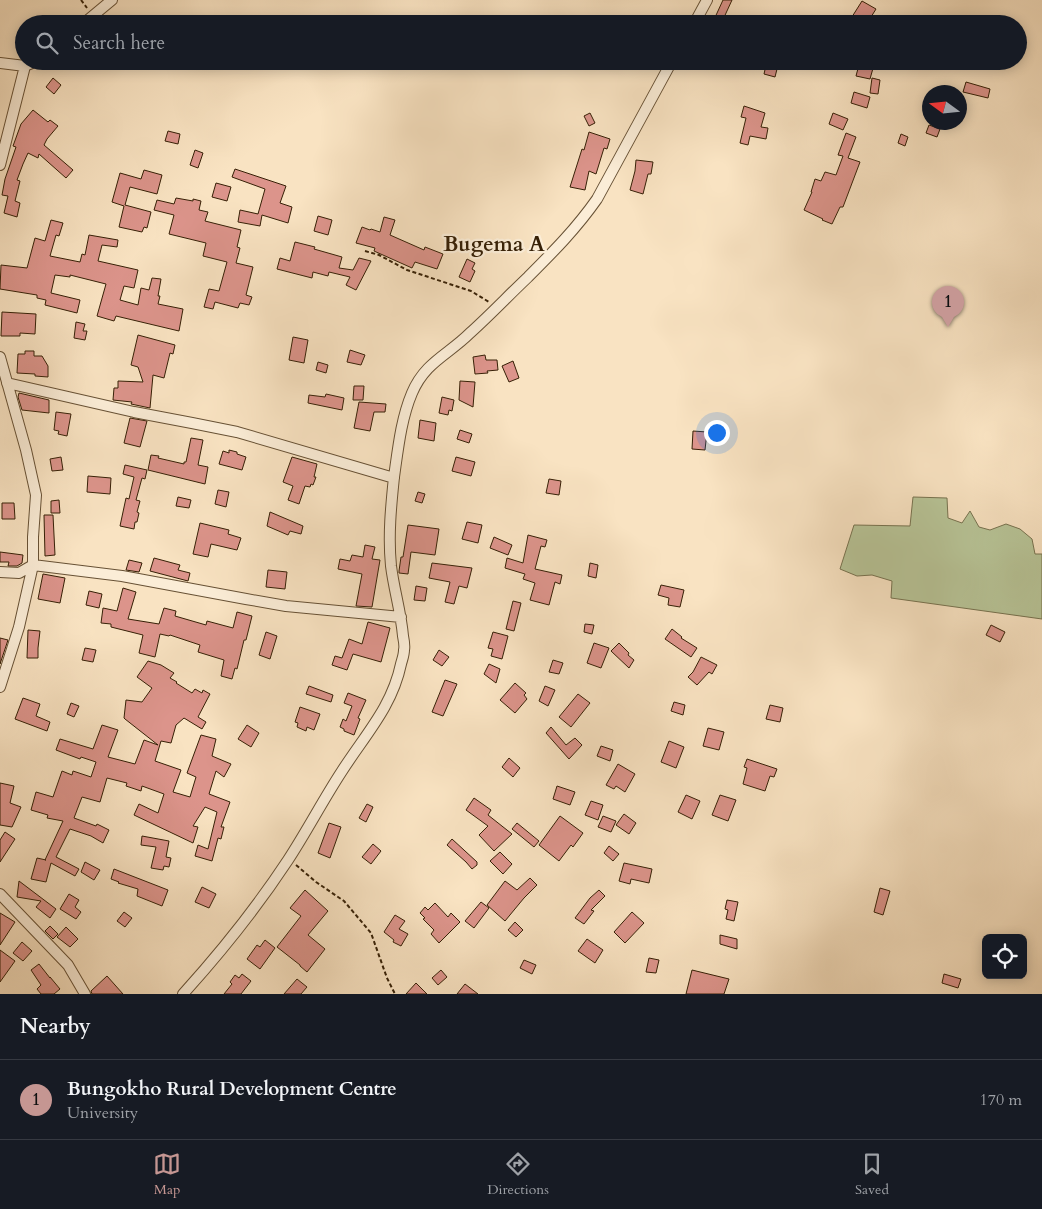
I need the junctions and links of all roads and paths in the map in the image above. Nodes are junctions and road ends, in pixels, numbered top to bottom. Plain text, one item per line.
1 (112, 0) edge
2 (707, 0) edge
3 (94, 15) edge
4 (699, 15) edge
5 (0, 64) edge
6 (15, 65) edge
7 (23, 70) edge
8 (667, 70) edge
9 (0, 165) edge
10 (365, 251) dead end
11 (498, 307) junction
12 (0, 357) edge
13 (7, 383) junction
14 (394, 478) junction
15 (33, 565) junction
16 (0, 572) edge
17 (401, 617) junction
18 (0, 686) edge
19 (288, 860) junction
20 (0, 894) edge
21 (84, 994) edge
22 (184, 994) edge
23 (395, 994) edge

1 - 3 street
2 - 4 street
5 - 6 street
7 - 9 street
8 - 11 street
10 - 11 path
11 - 14 street
12 - 13 street
13 - 14 street
13 - 15 street
14 - 17 street
15 - 16 street
15 - 17 street
15 - 18 street
17 - 19 street
19 - 22 street
19 - 23 path
20 - 21 street

